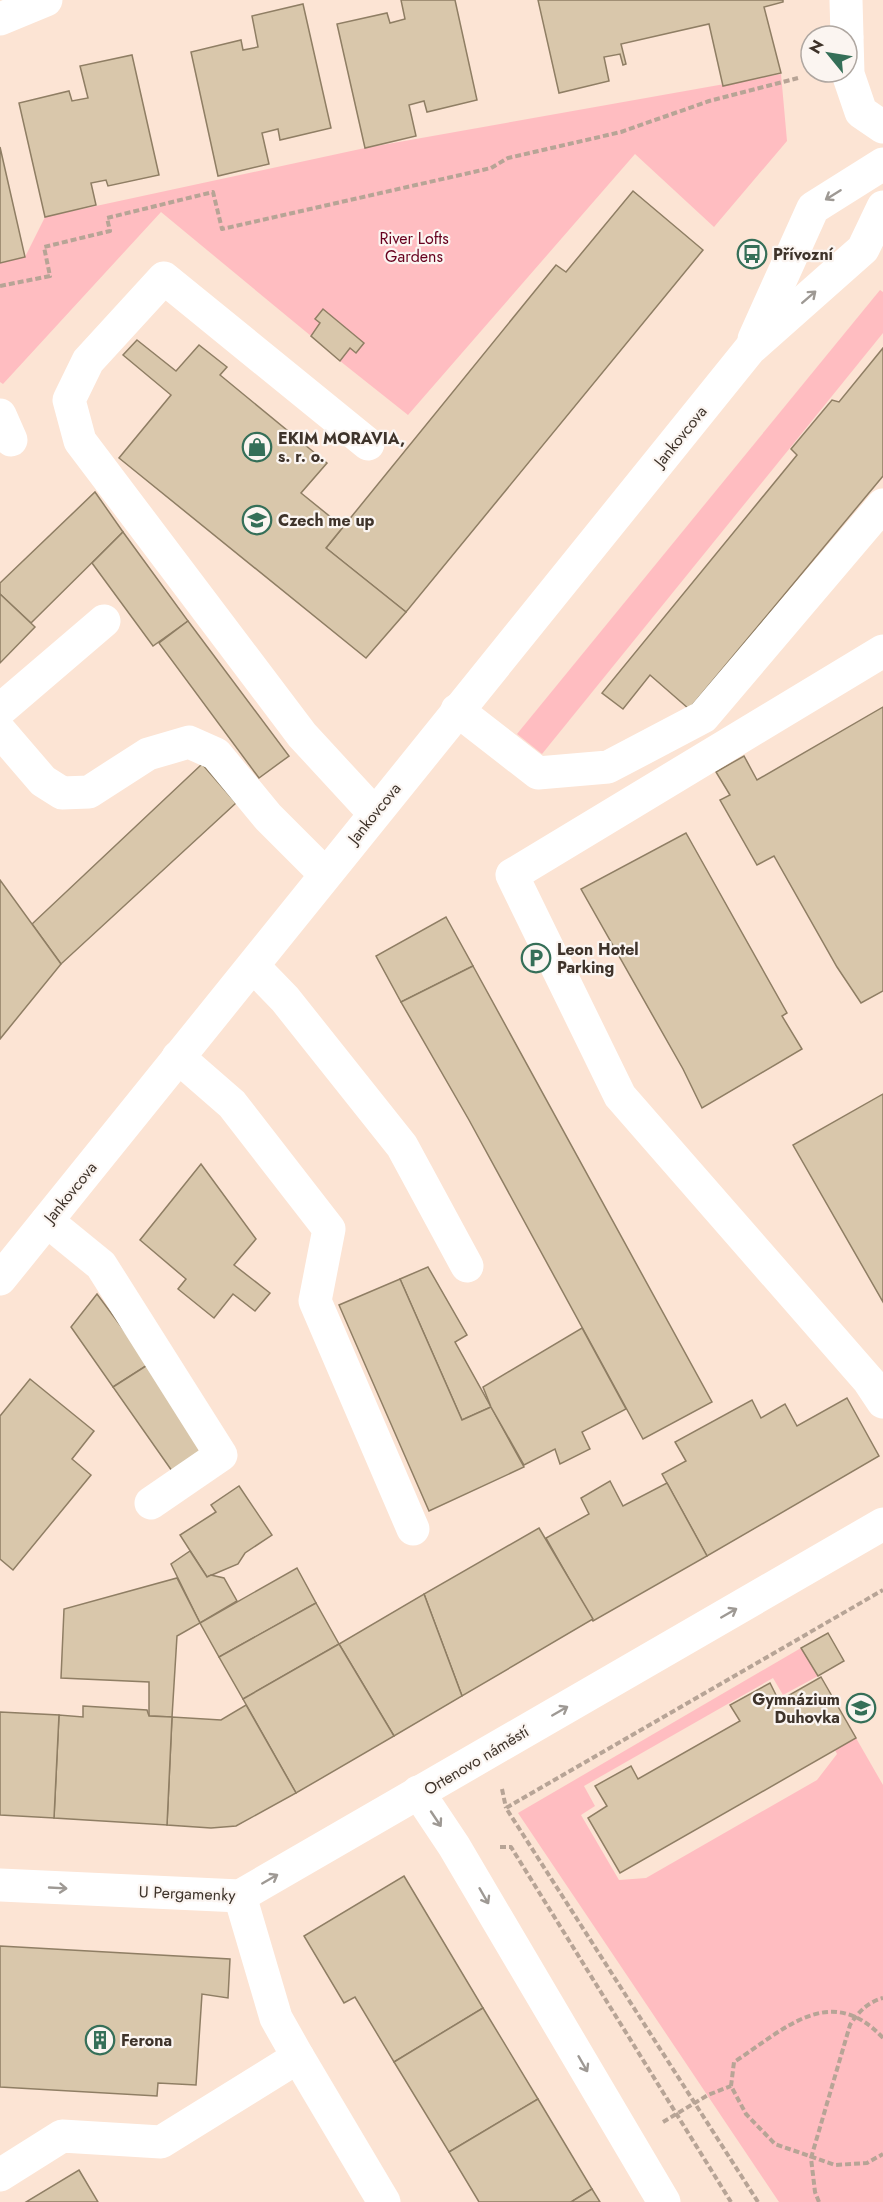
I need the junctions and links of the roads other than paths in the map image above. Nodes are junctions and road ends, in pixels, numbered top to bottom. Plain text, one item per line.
1 (46, 0) edge
2 (846, 0) edge
3 (0, 19) edge
4 (847, 24) edge
5 (851, 84) edge
6 (883, 127) edge
7 (883, 164) edge
8 (883, 207) edge
9 (750, 349) junction
10 (368, 444) dead end
11 (883, 505) edge
12 (104, 621) dead end
13 (883, 651) edge
14 (0, 710) edge
15 (457, 710) junction
16 (0, 731) edge
17 (374, 813) junction
18 (325, 874) junction
19 (253, 966) junction
20 (178, 1057) junction
21 (47, 1221) junction
22 (467, 1266) dead end
23 (0, 1279) edge
24 (883, 1402) edge
25 (151, 1503) dead end
26 (883, 1524) edge
27 (413, 1529) dead end
28 (418, 1792) junction
29 (0, 1885) edge
30 (240, 1896) junction
31 (298, 2057) junction
32 (0, 2175) edge
33 (384, 2202) edge
34 (664, 2202) edge

1 - 3 street
2 - 4 street
5 - 6 street
7 -> 9 street, Jankovcova
9 -> 8 street, Jankovcova
9 - 15 street, Jankovcova
10 - 17 street
11 - 15 street
12 - 14 street
13 - 24 street
15 - 17 street, Jankovcova
16 - 18 street
17 - 18 street, Jankovcova
18 - 19 street, Jankovcova
19 - 20 street, Jankovcova
19 - 22 street
20 - 21 street, Jankovcova
20 - 27 street
21 - 23 street, Jankovcova
21 - 25 street
28 -> 26 street, Ortenovo náměstí
30 -> 28 street, U Pergamenky
28 -> 34 street, Ortenovo náměstí
29 -> 30 street, U Pergamenky
30 - 31 street
31 - 32 street
31 - 33 street

